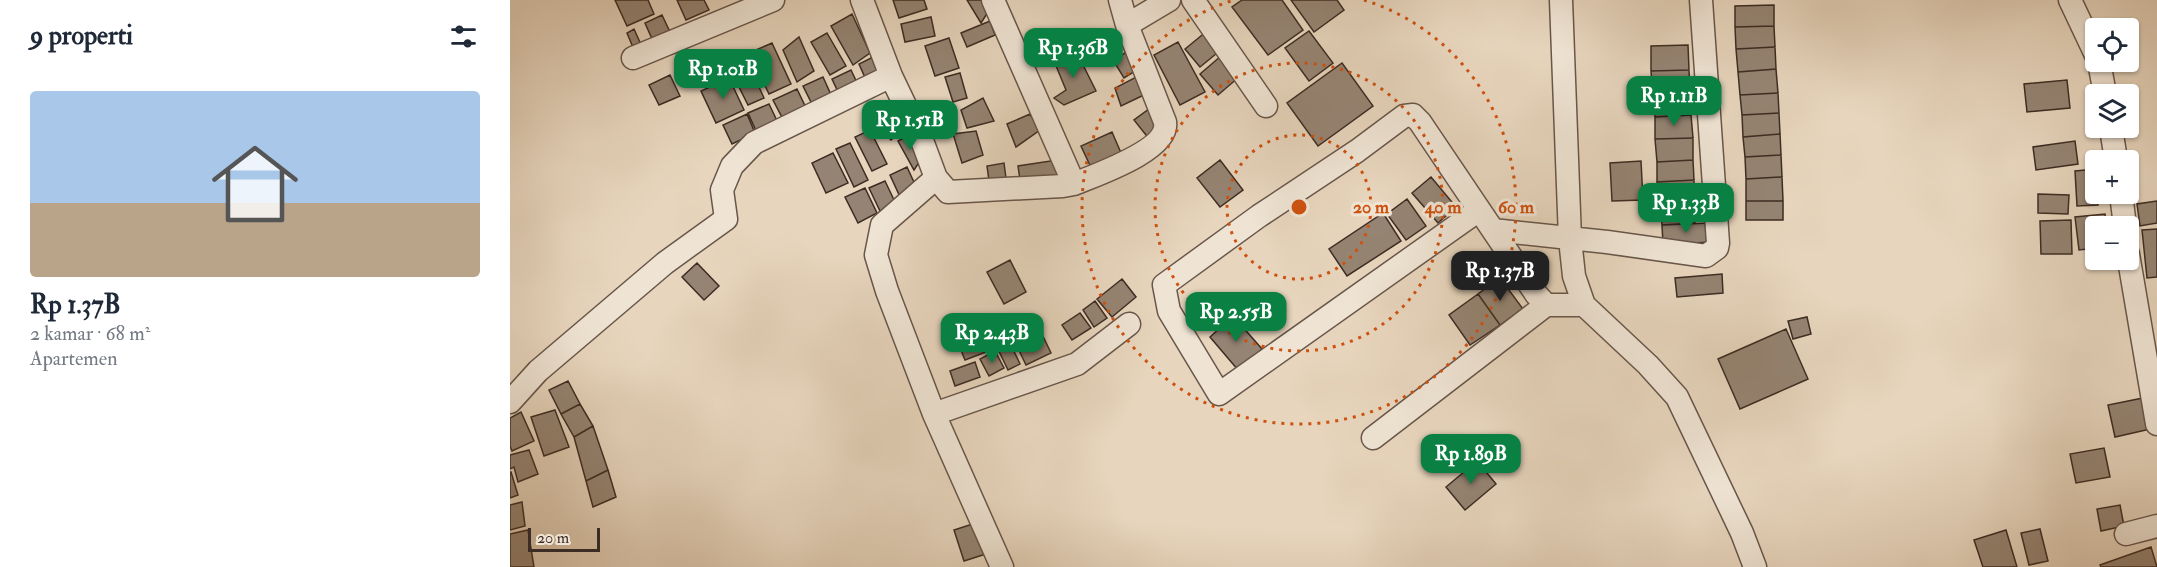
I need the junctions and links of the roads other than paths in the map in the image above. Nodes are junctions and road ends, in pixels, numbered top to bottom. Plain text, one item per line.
1 (773, 0) edge
2 (862, 0) edge
3 (993, 0) edge
4 (1119, 0) edge
5 (1169, 0) edge
6 (1193, 0) edge
7 (1561, 0) edge
8 (1701, 0) edge
9 (2070, 0) edge
10 (1127, 25) junction
11 (2085, 32) edge
12 (633, 58) dead end
13 (891, 76) junction
14 (1266, 106) dead end
15 (936, 178) junction
16 (1074, 184) junction
17 (1479, 210) junction
18 (1493, 230) junction
19 (1570, 239) junction
20 (2131, 270) edge
21 (1546, 305) junction
22 (1584, 305) junction
23 (1129, 324) dead end
24 (510, 402) edge
25 (934, 414) junction
26 (2157, 422) edge
27 (1373, 438) dead end
28 (2157, 526) edge
29 (2126, 534) dead end
30 (1002, 567) edge
31 (1755, 567) edge

1 - 12 street
2 - 13 street
3 - 16 street
4 - 10 street
5 - 10 street
6 - 14 street
7 - 19 street
8 - 19 street
9 - 11 street
10 - 16 street
13 - 15 street
13 - 24 street
15 - 16 street
15 - 25 street
17 - 17 street
17 - 18 street
18 - 19 street
18 - 21 street
19 - 22 street
20 - 26 street
21 - 22 street
21 - 27 street
22 - 31 street
23 - 25 street
25 - 30 street
28 - 29 street

